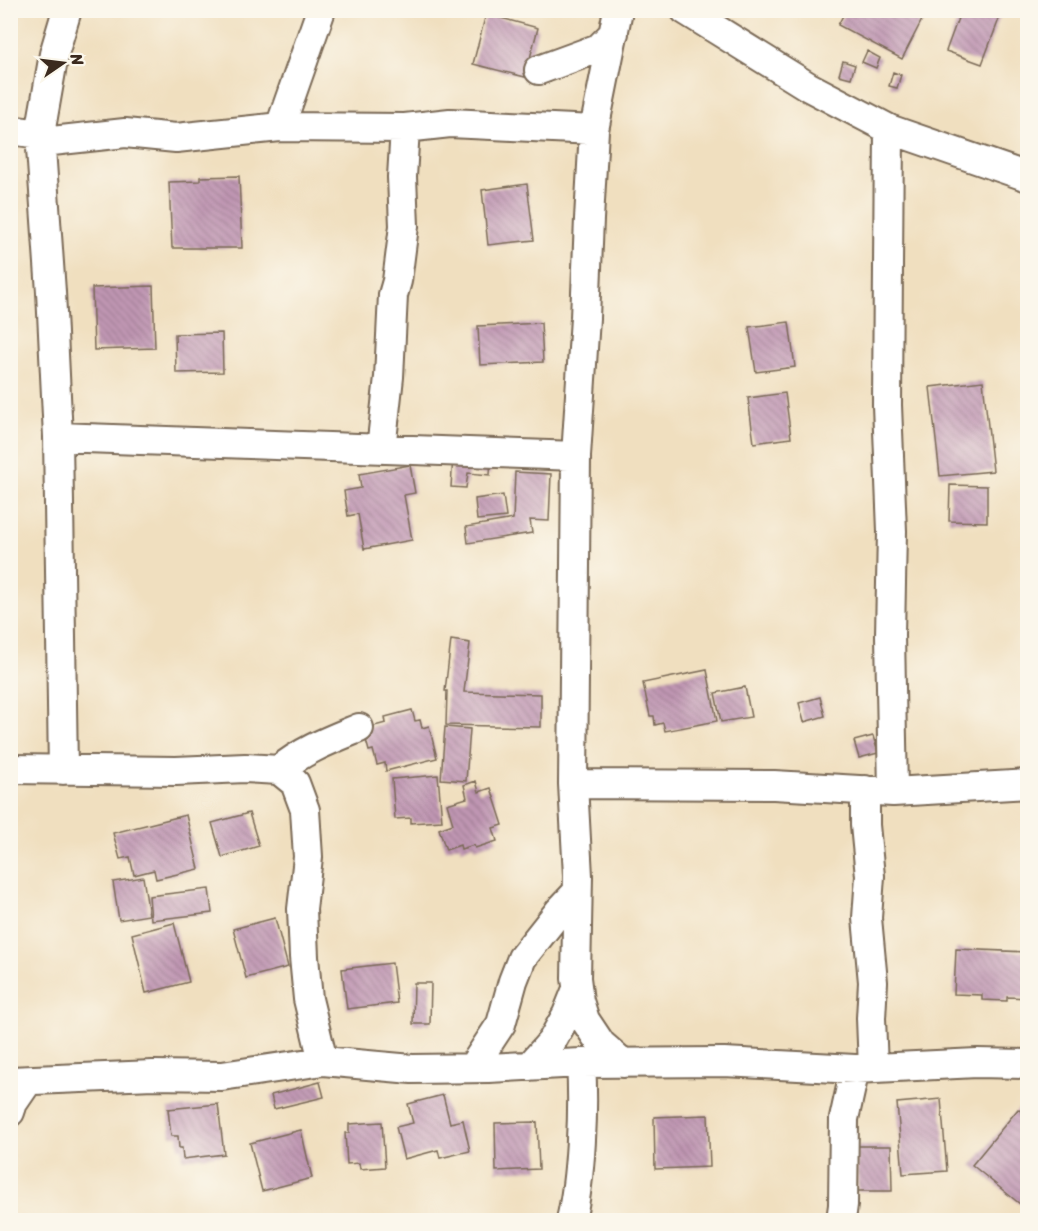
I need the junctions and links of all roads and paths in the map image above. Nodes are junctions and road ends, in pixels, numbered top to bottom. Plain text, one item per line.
1 (67, 10) edge
2 (321, 10) edge
3 (685, 10) edge
4 (616, 22) edge
5 (539, 70) dead end
6 (280, 127) junction
7 (405, 128) junction
8 (889, 129) junction
9 (10, 130) edge
10 (594, 130) junction
11 (40, 134) junction
12 (1028, 177) edge
13 (58, 437) junction
14 (381, 449) junction
15 (576, 456) junction
16 (359, 728) dead end
17 (10, 769) edge
18 (63, 770) junction
19 (279, 770) junction
20 (573, 784) junction
21 (1028, 784) edge
22 (865, 790) junction
23 (893, 792) junction
24 (577, 892) junction
25 (577, 989) junction
26 (323, 1060) junction
27 (622, 1063) junction
28 (581, 1064) junction
29 (1028, 1064) edge
30 (530, 1066) junction
31 (472, 1068) junction
32 (864, 1069) junction
33 (19, 1081) edge
34 (10, 1112) edge
35 (571, 1221) edge
36 (841, 1221) edge

1 - 11 street
2 - 6 street
3 - 8 street
4 - 5 street
4 - 10 street
6 - 7 street
6 - 11 street
7 - 10 street
7 - 14 street
8 - 12 street
8 - 23 street
9 - 11 street
10 - 15 street
11 - 13 street
13 - 14 street
13 - 18 street
14 - 15 street
15 - 20 street
16 - 19 street
17 - 18 street
18 - 19 street
19 - 26 street
20 - 22 street
20 - 24 street
21 - 23 street
22 - 23 street
22 - 32 street
24 - 25 street
24 - 31 street
25 - 27 street
25 - 30 street
26 - 31 street
26 - 33 street
27 - 28 street
27 - 32 street
28 - 30 street
28 - 35 street
29 - 32 street
30 - 31 street
32 - 36 street
33 - 34 street

